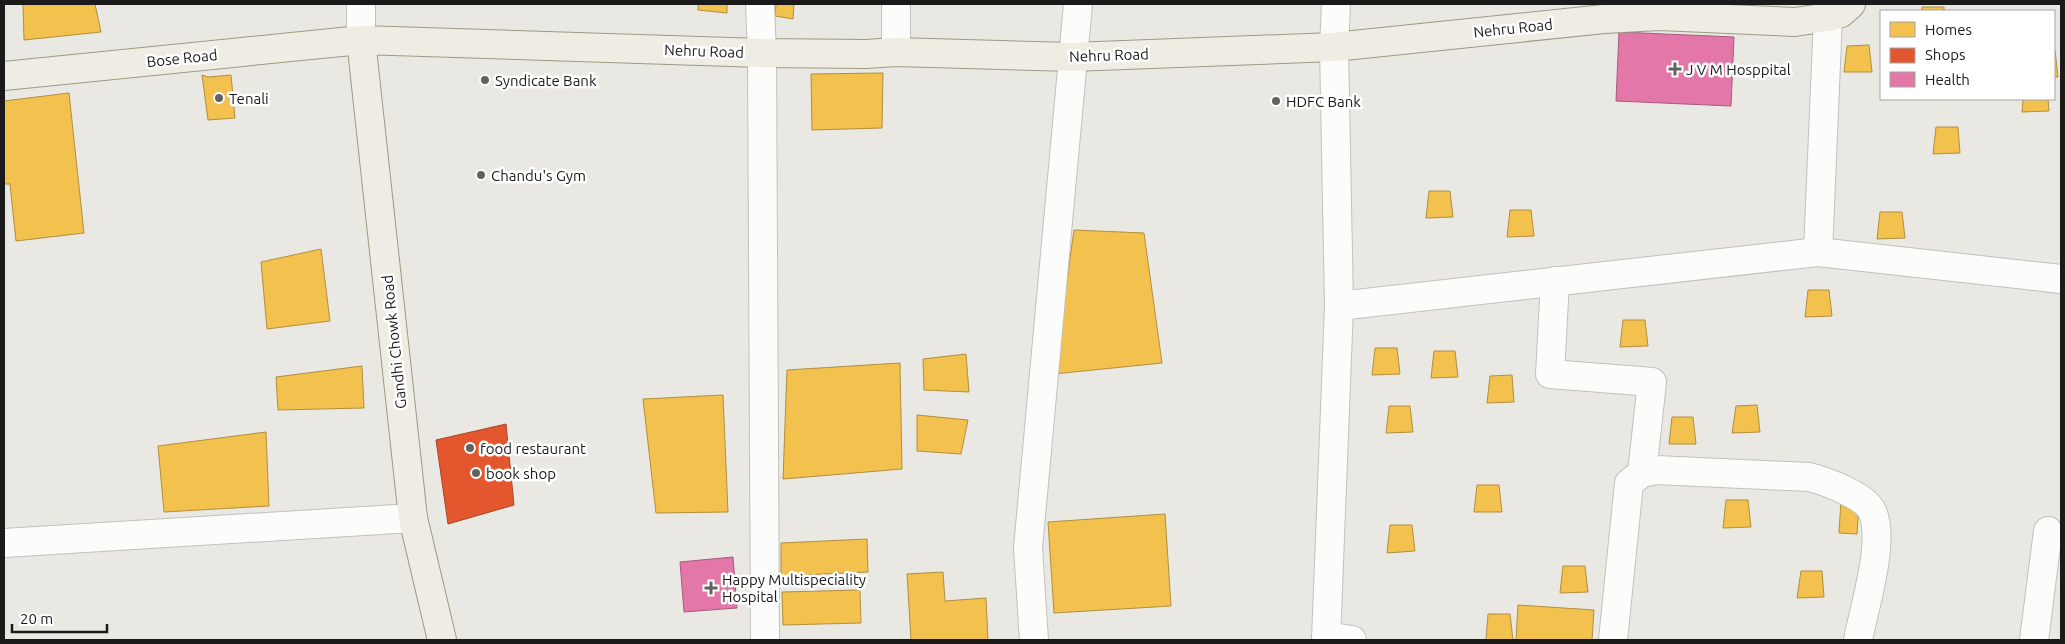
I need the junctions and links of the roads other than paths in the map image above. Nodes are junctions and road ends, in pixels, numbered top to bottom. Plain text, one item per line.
1 (361, 4) edge
2 (760, 4) edge
3 (896, 4) edge
4 (1078, 4) edge
5 (1336, 4) edge
6 (1851, 4) edge
7 (1828, 18) junction
8 (361, 40) junction
9 (1334, 47) junction
10 (896, 52) junction
11 (762, 53) junction
12 (1072, 56) junction
13 (4, 76) edge
14 (1818, 252) junction
15 (2061, 279) edge
16 (1555, 281) junction
17 (1338, 306) junction
18 (1642, 473) junction
19 (413, 518) junction
20 (2048, 531) dead end
21 (4, 543) edge
22 (1334, 639) edge
23 (442, 640) edge
24 (765, 640) edge
25 (1034, 640) edge
26 (1613, 640) edge
27 (1858, 640) edge
28 (2034, 640) edge

1 - 8 street
2 - 11 street
3 - 10 street
4 - 12 street
5 - 9 street
6 - 7 main road, Nehru Road
7 - 9 main road, Nehru Road
7 - 14 street
8 - 11 main road, Nehru Road
8 - 13 main road, Bose Road
8 - 19 main road, Gandhi Chowk Road
9 - 12 main road, Nehru Road
9 - 17 street
10 - 11 main road, Nehru Road
10 - 12 main road, Nehru Road
11 - 24 street
12 - 25 street
14 - 15 street
14 - 16 street
16 - 17 street
16 - 18 street
17 - 22 street
18 - 26 street
18 - 27 street
19 - 21 street
19 - 23 main road, Gandhi Chowk Road
20 - 28 street

